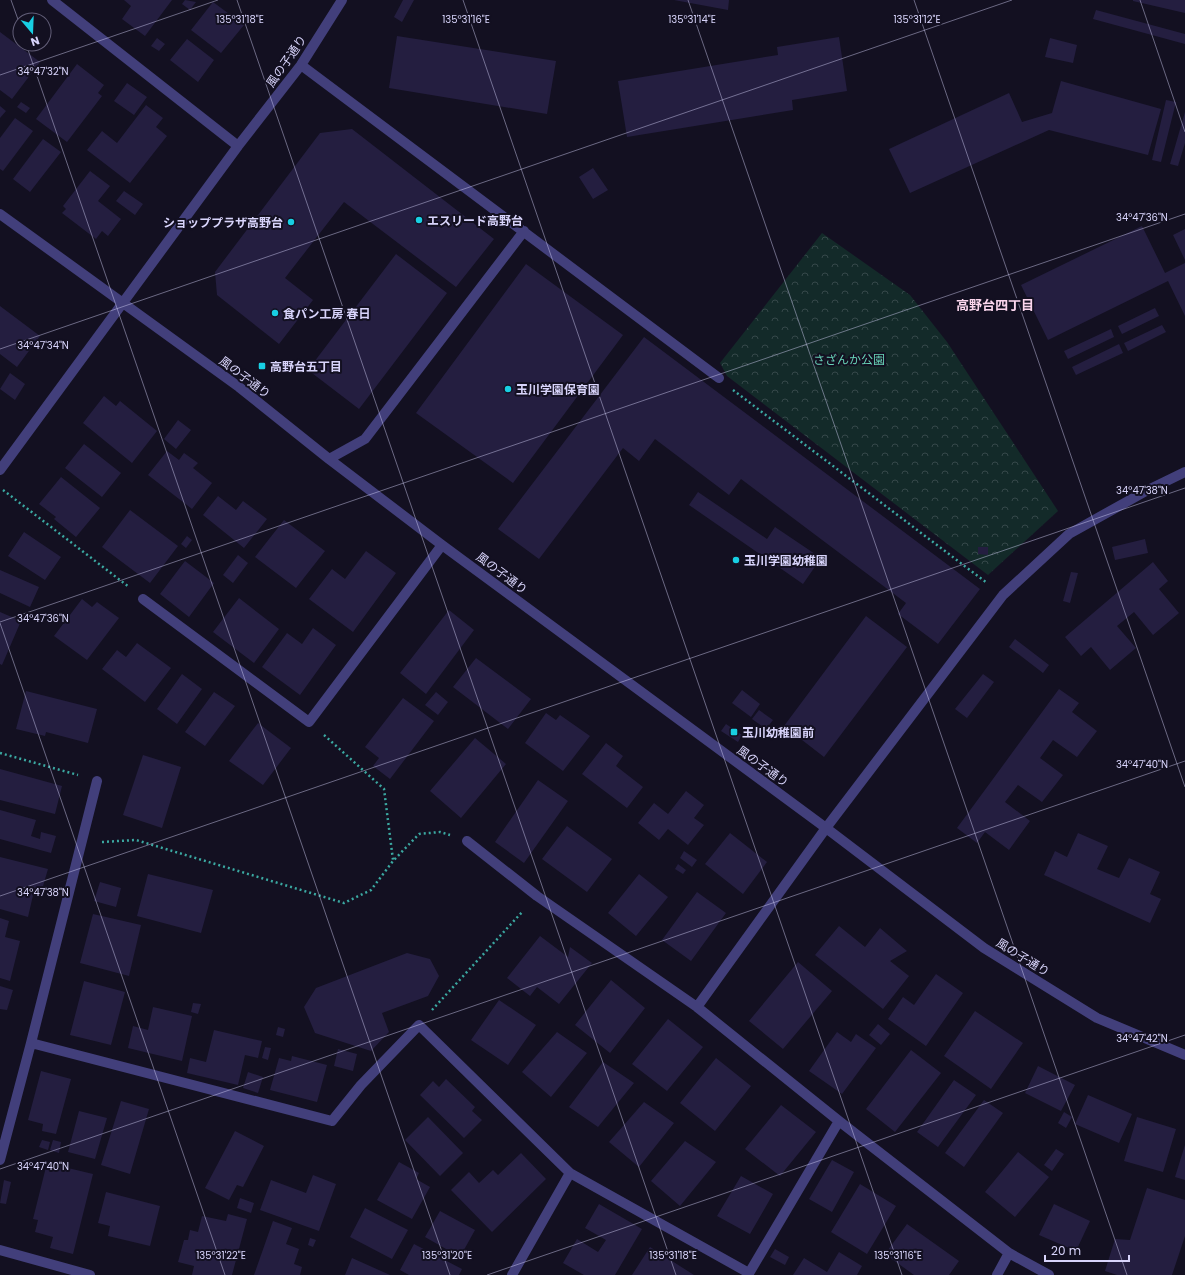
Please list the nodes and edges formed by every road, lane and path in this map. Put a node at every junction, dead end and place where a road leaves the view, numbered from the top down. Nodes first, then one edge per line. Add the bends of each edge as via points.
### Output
1 (52, 0) edge
2 (342, 0) edge
3 (302, 65) junction
4 (238, 146) junction
5 (0, 214) edge
6 (524, 231) junction
7 (124, 304) junction
8 (718, 378) joint
9 (329, 459) junction
10 (0, 470) edge
11 (1185, 472) edge
12 (0, 488) edge
13 (442, 545) junction
14 (1003, 595) junction
15 (143, 599) joint
16 (309, 722) junction
17 (0, 753) edge
18 (97, 781) joint
19 (826, 828) junction
20 (467, 841) joint
21 (81, 843) junction
22 (393, 861) junction
23 (537, 896) junction
24 (697, 1007) junction
25 (419, 1025) junction
26 (31, 1043) junction
27 (1185, 1055) edge
28 (839, 1121) junction
29 (0, 1160) edge
30 (570, 1173) junction
31 (0, 1250) edge
32 (1009, 1253) junction
33 (749, 1274) edge
34 (90, 1275) edge
35 (512, 1275) edge
36 (997, 1275) edge
37 (1049, 1275) edge

1 - 4 street
2 - 3 street, 風の子通り
3 - 4 street, 風の子通り
3 - 6 street
4 - 7 street, 風の子通り
5 - 7 street
6 - 8 street
6 - 9 street via 364,439
7 - 9 street, 風の子通り via 239,388
7 - 10 street
8 - 14 path
9 - 13 street, 風の子通り
11 - 14 street via 1069,534
12 - 15 path
13 - 16 street
13 - 19 street, 風の子通り
14 - 19 street
15 - 16 street
16 - 22 path via 384,789
17 - 18 path
18 - 21 street
19 - 24 street
19 - 27 street, 風の子通り via 984,948 1097,1018
20 - 22 path via 440,832 419,834
20 - 23 street
21 - 22 path via 136,840 344,902 371,890
21 - 26 street
23 - 24 street
23 - 25 path
24 - 28 street
25 - 26 street via 361,1085 332,1121
25 - 30 street
26 - 29 street
28 - 32 street
28 - 33 street
30 - 33 street
30 - 35 street
31 - 34 street
32 - 36 street
32 - 37 street

